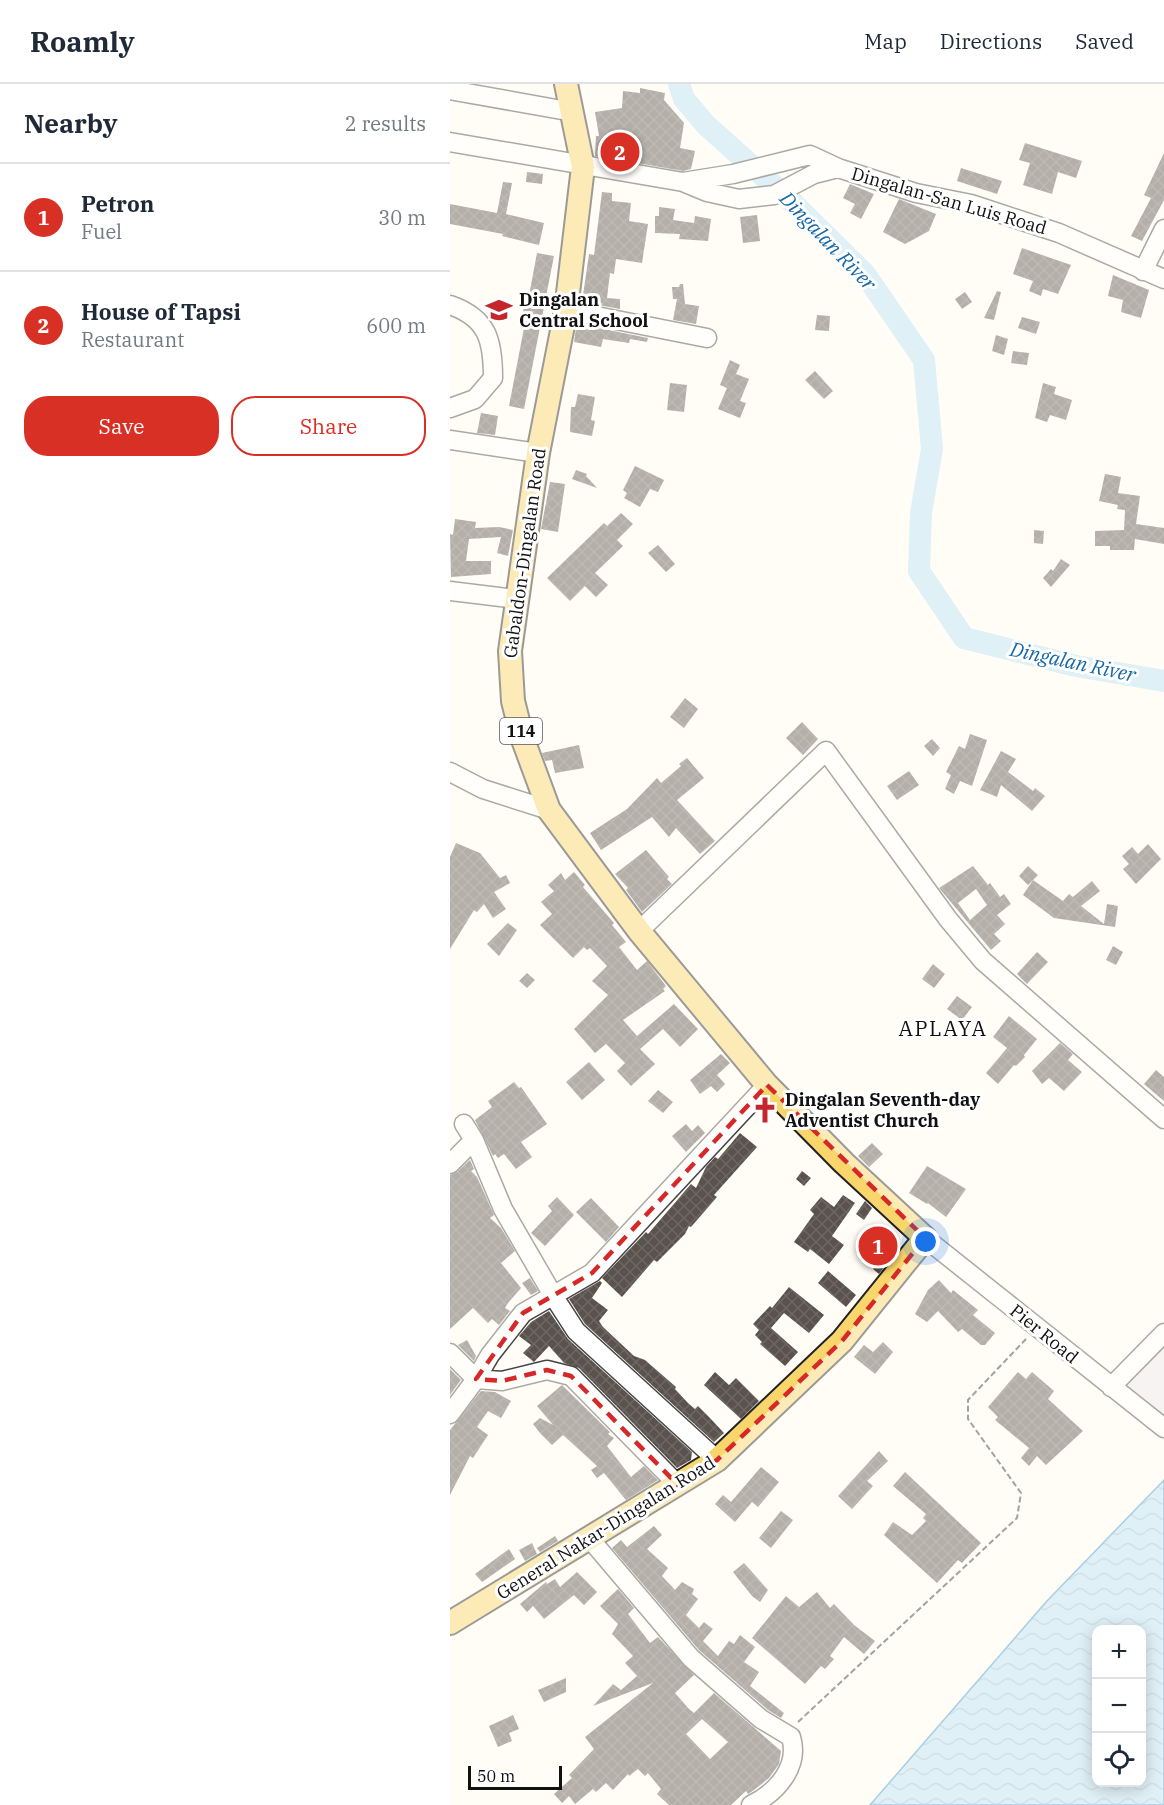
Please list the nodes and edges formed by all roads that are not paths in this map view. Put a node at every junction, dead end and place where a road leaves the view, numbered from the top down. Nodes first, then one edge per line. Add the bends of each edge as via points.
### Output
1 (566, 84) edge
2 (450, 90) edge
3 (573, 112) junction
4 (450, 142) edge
5 (583, 167) junction
6 (838, 168) junction
7 (683, 182) junction
8 (1164, 229) edge
9 (1143, 271) junction
10 (1164, 279) edge
11 (450, 304) edge
12 (566, 310) junction
13 (707, 338) dead end
14 (450, 408) edge
15 (450, 440) edge
16 (538, 453) junction
17 (450, 591) edge
18 (516, 599) junction
19 (450, 772) edge
20 (549, 810) junction
21 (639, 932) junction
22 (767, 1085) junction
23 (1164, 1119) edge
24 (464, 1124) dead end
25 (474, 1140) junction
26 (450, 1164) edge
27 (925, 1238) junction
28 (554, 1297) junction
29 (1164, 1333) edge
30 (450, 1353) edge
31 (476, 1379) junction
32 (1111, 1387) junction
33 (450, 1414) edge
34 (1164, 1428) edge
35 (717, 1460) junction
36 (678, 1485) junction
37 (590, 1539) junction
38 (450, 1623) edge
39 (751, 1805) edge

1 - 3 main road, Gabaldon-Dingalan Road / 114
2 - 3 street
3 - 5 main road, Gabaldon-Dingalan Road / 114
4 - 5 street
5 - 7 street
5 - 12 main road, Gabaldon-Dingalan Road / 114
6 - 7 street via 819,158 798,157
6 - 7 street, Dingalan-San Luis Road via 814,174 774,195 740,199
6 - 9 street, Dingalan-San Luis Road via 916,193 971,204 1048,230
8 - 9 street
9 - 10 street, Dingalan-San Luis Road
11 - 14 street via 469,311 480,321 492,354 494,378 475,399
12 - 13 street
12 - 16 main road, Gabaldon-Dingalan Road / 114
15 - 16 street
16 - 18 main road, Gabaldon-Dingalan Road / 114
17 - 18 street
18 - 20 main road, Gabaldon-Dingalan Road / 114 via 510,651 513,701
19 - 20 street via 483,789
20 - 21 main road, Gabaldon-Dingalan Road / 114
21 - 22 main road, Gabaldon-Dingalan Road / 114
21 - 23 street via 826,751 983,961
22 - 27 main road, Gabaldon-Dingalan Road / 114
22 - 28 street via 592,1273
24 - 25 street
25 - 26 street
25 - 28 street via 503,1209
27 - 32 street, Pier Road
27 - 35 main road, General Nakar-Dingalan Road via 842,1341
28 - 31 street via 523,1314 490,1354
28 - 35 street via 576,1330
29 - 32 street
30 - 31 street
31 - 33 street
31 - 36 street via 502,1381 547,1370 571,1376
32 - 34 street, Pier Road
35 - 36 main road, General Nakar-Dingalan Road
36 - 37 main road, General Nakar-Dingalan Road
37 - 38 main road, General Nakar-Dingalan Road
37 - 39 street via 691,1658 761,1719 791,1737 794,1748 777,1788

